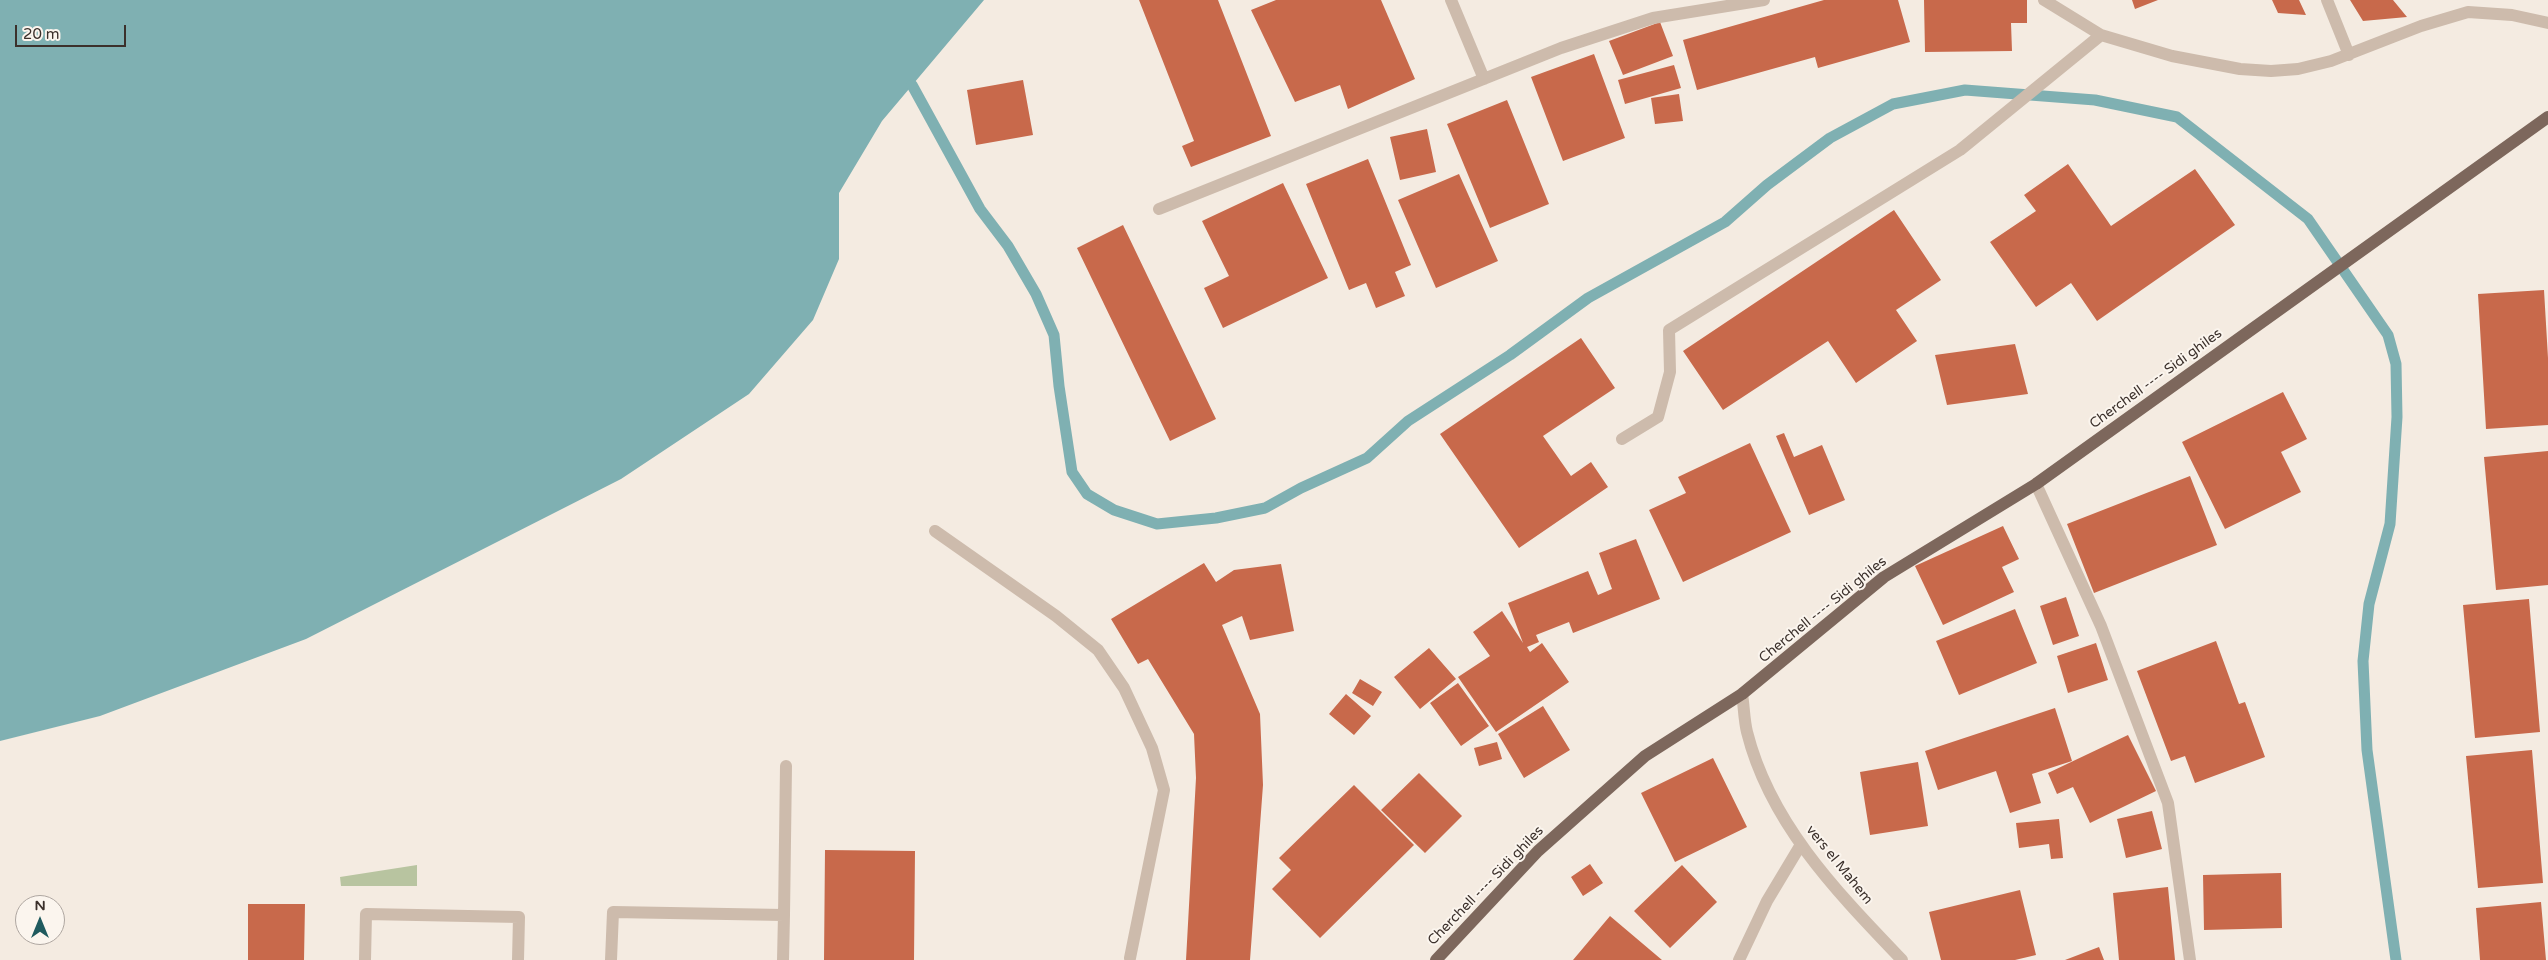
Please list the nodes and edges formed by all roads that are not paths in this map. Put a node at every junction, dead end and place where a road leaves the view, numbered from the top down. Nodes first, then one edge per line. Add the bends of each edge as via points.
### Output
1 (1452, 0) edge
2 (1764, 0) edge
3 (2044, 0) edge
4 (2327, 0) edge
5 (2548, 23) edge
6 (2101, 35) junction
7 (2349, 54) junction
8 (1484, 79) junction
9 (2548, 117) edge
10 (1158, 209) dead end
11 (1622, 439) dead end
12 (2036, 484) junction
13 (935, 531) dead end
14 (1742, 694) junction
15 (786, 766) dead end
16 (1800, 846) junction
17 (784, 915) junction
18 (1130, 958) dead end
19 (365, 960) edge
20 (518, 960) edge
21 (612, 960) edge
22 (783, 960) edge
23 (1436, 960) edge
24 (1738, 960) edge
25 (1902, 960) edge
26 (2190, 960) edge

1 - 8 street
2 - 8 street via 1653,18 1561,48
3 - 6 street
4 - 7 street
5 - 7 street via 2512,15 2468,12
6 - 7 street via 2172,56 2240,69 2298,69
6 - 11 street via 1960,150 1669,330 1670,372 1658,416
8 - 10 street
9 - 12 main road, Cherchell ---- Sidi ghiles
12 - 14 main road, Cherchell ---- Sidi ghiles via 1884,578
12 - 26 street via 2101,626 2168,802
13 - 18 street via 1056,616 1098,650 1124,688 1152,748 1164,790
14 - 16 street, vers el Mahem via 1746,730 1760,773
14 - 23 main road, Cherchell ---- Sidi ghiles via 1645,756 1538,851
15 - 17 street
16 - 24 street via 1774,887
16 - 25 street, vers el Mahem
17 - 21 street via 613,912
17 - 22 street
19 - 20 street via 366,914 519,917

